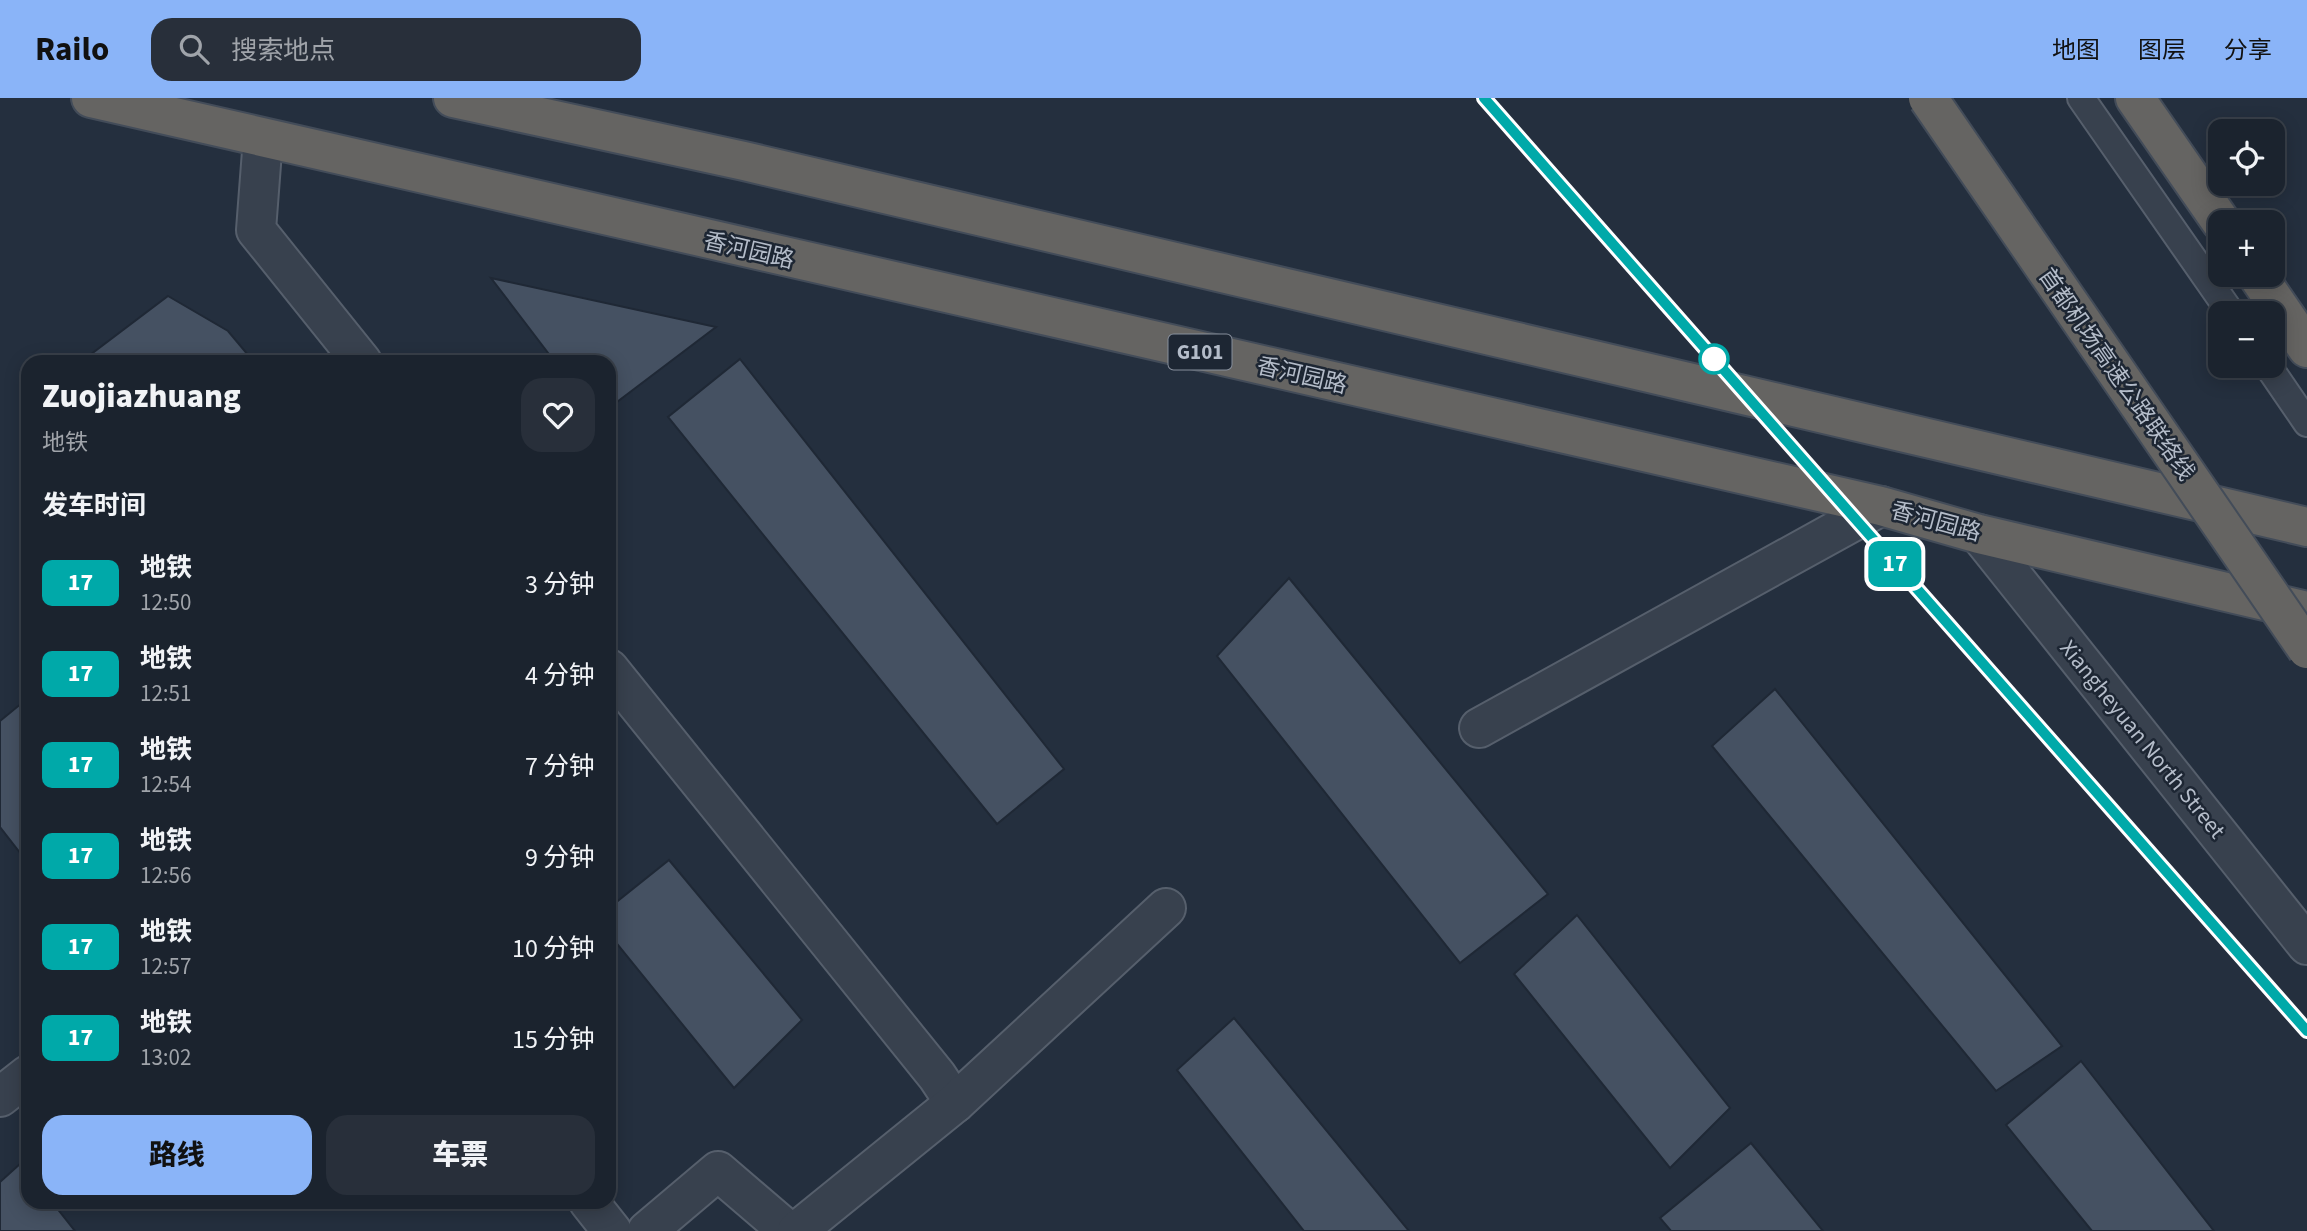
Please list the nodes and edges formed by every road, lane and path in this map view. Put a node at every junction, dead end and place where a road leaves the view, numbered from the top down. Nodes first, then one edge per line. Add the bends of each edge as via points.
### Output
1 (91, 98) edge
2 (453, 98) edge
3 (1928, 98) edge
4 (2081, 98) edge
5 (2135, 98) edge
6 (263, 138) junction
7 (2213, 210) edge
8 (2265, 287) edge
9 (2223, 301) edge
10 (2307, 348) edge
11 (356, 355) edge
12 (2276, 378) edge
13 (2307, 423) edge
14 (1881, 506) junction
15 (2307, 527) edge
16 (1979, 534) junction
17 (2307, 611) edge
18 (2307, 649) edge
19 (616, 677) edge
20 (1479, 728) dead end
21 (1166, 908) dead end
22 (2307, 944) edge
23 (21, 1080) edge
24 (0, 1097) edge
25 (955, 1103) junction
26 (595, 1209) edge
27 (612, 1231) edge
28 (647, 1231) edge
29 (788, 1231) edge
30 (797, 1231) edge

1 - 6 highway, 香河园路 / G101
2 - 15 highway via 798,174
3 - 18 highway, 首都机场高速公路联络线, bridge
4 - 9 lane
5 - 7 highway
6 - 11 street via 256,230
6 - 14 highway, 香河园路 / G101
8 - 10 highway
12 - 13 lane
14 - 16 highway, 香河园路 / G101
14 - 20 street
16 - 17 highway, 香河园路 / G101
16 - 22 street, Xiangheyuan North Street
19 - 25 street
21 - 25 street
23 - 24 street
25 - 30 street
26 - 27 street
28 - 29 street via 718,1171

